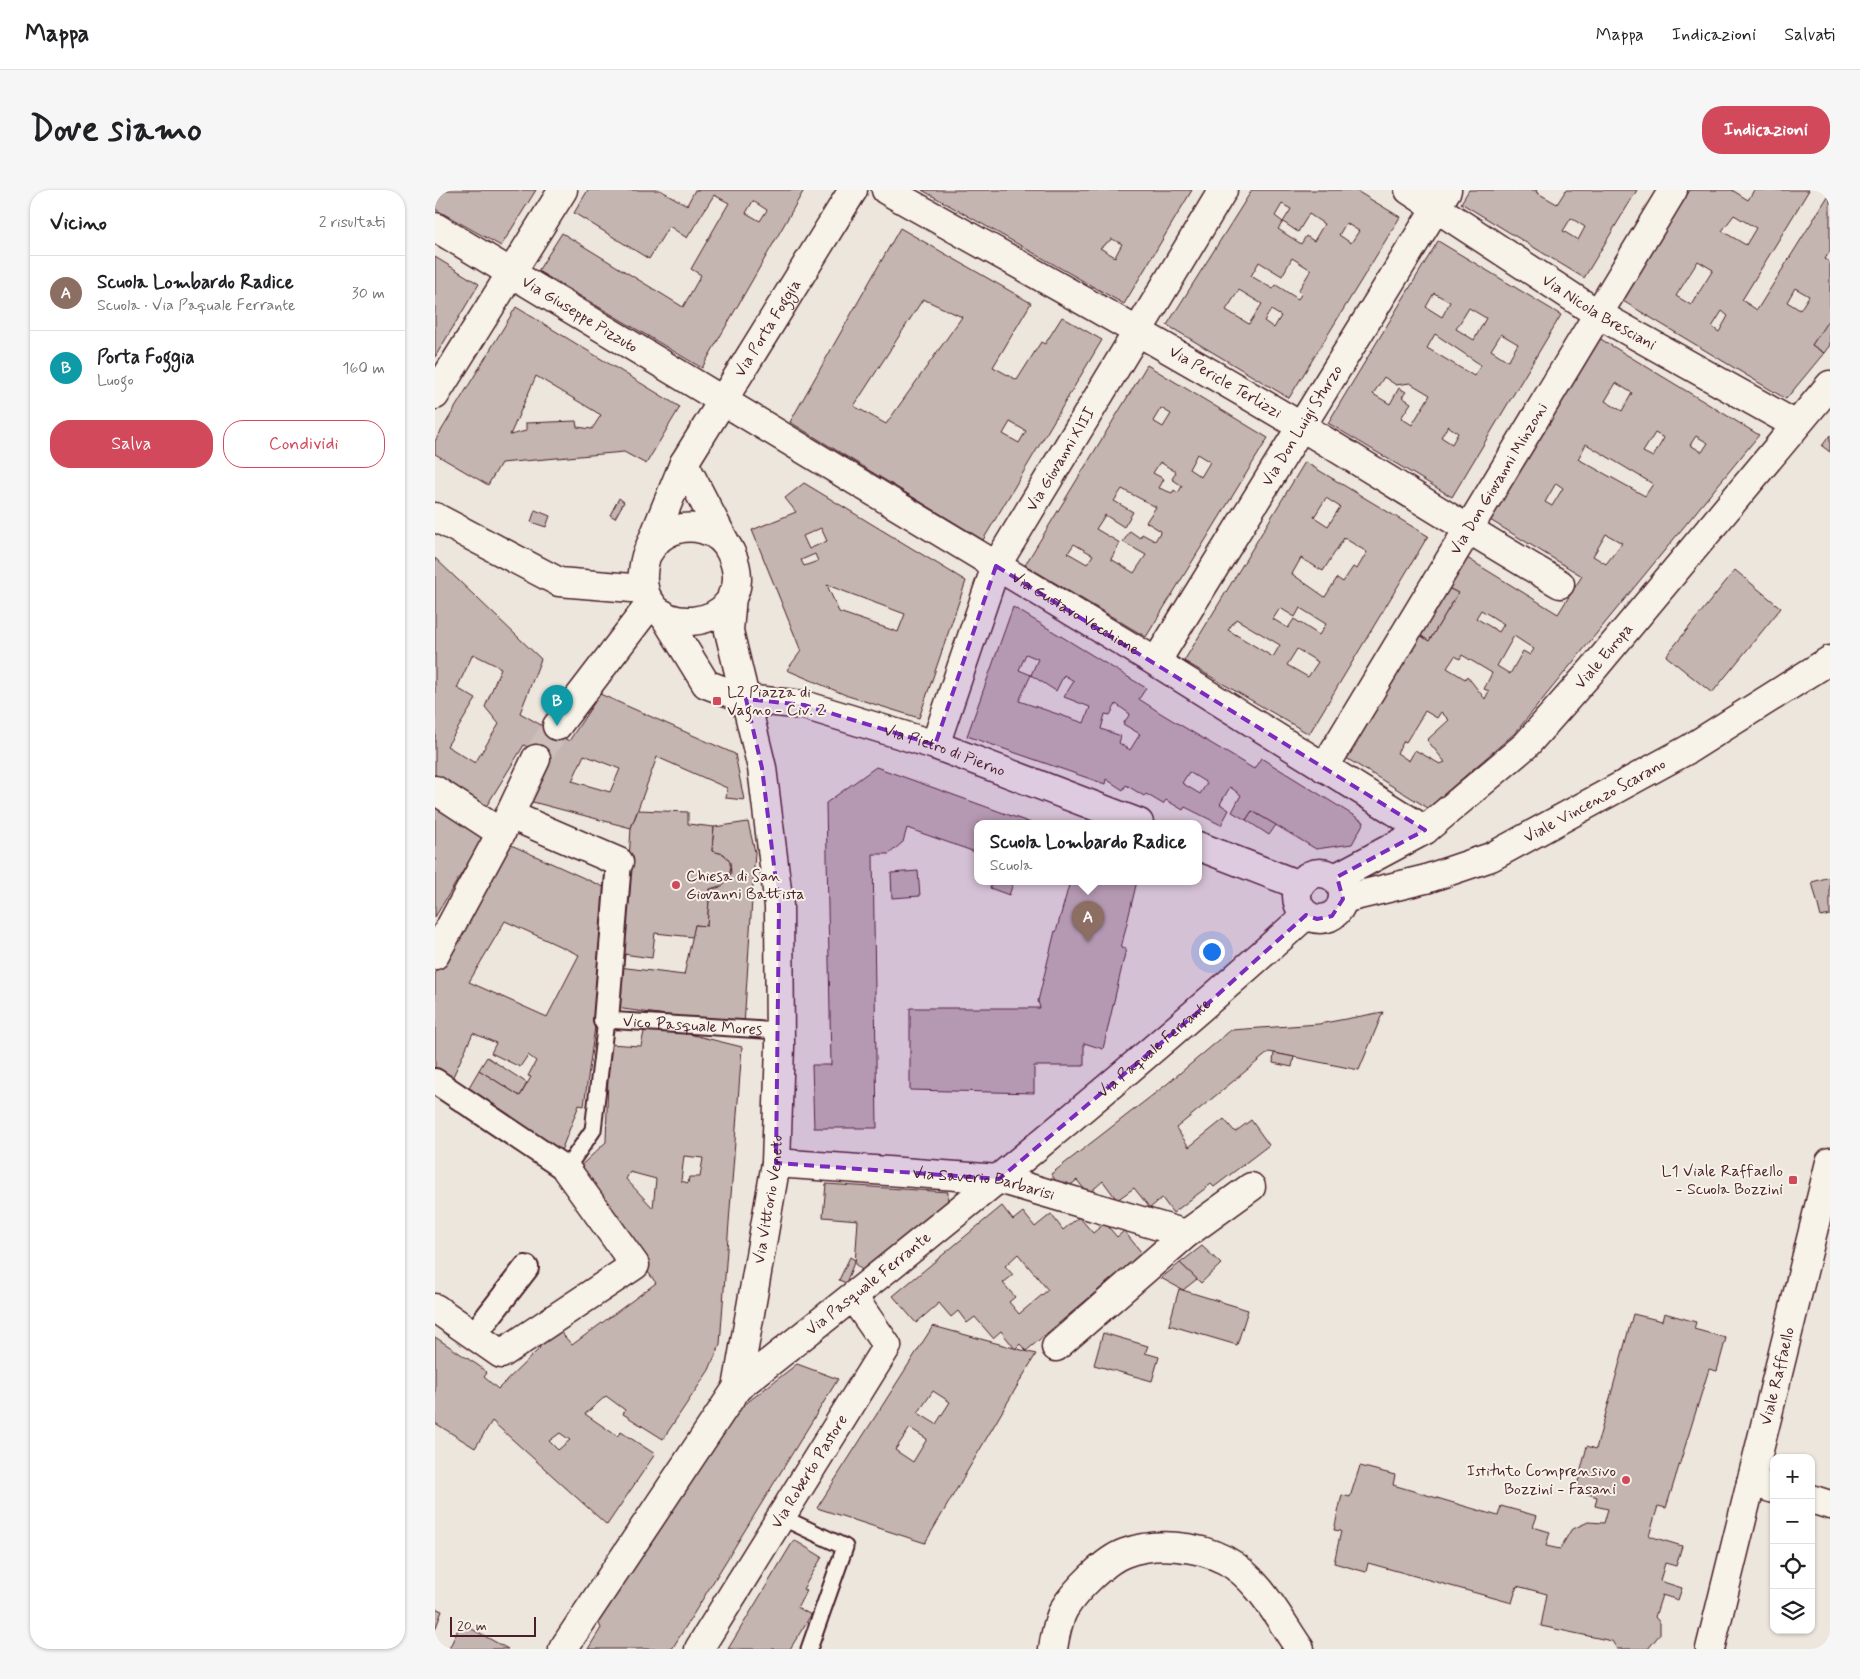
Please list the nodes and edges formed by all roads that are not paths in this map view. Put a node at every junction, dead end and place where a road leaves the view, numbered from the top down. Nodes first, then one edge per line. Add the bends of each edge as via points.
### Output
1 (563, 190) edge
2 (853, 190) edge
3 (885, 190) edge
4 (1223, 190) edge
5 (1409, 190) edge
6 (1673, 190) edge
7 (1442, 198) edge
8 (435, 227) edge
9 (512, 272) junction
10 (1598, 314) junction
11 (1136, 331) junction
12 (1830, 385) edge
13 (435, 395) edge
14 (724, 400) junction
15 (1796, 425) junction
16 (1302, 428) junction
17 (683, 463) junction
18 (435, 517) edge
19 (1468, 530) junction
20 (726, 544) junction
21 (646, 556) junction
22 (996, 566) junction
23 (1560, 584) dead end
24 (732, 595) junction
25 (653, 602) junction
26 (1830, 660) edge
27 (1156, 662) junction
28 (745, 699) junction
29 (557, 726) tunnel mouth
30 (935, 744) junction
31 (537, 759) tunnel mouth
32 (1324, 768) junction
33 (435, 790) edge
34 (1131, 820) edge
35 (505, 824) junction
36 (1425, 830) junction
37 (1202, 848) edge
38 (619, 862) joint
39 (1299, 885) junction
40 (1339, 889) junction
41 (1306, 915) junction
42 (435, 955) edge
43 (606, 1020) junction
44 (780, 1031) junction
45 (435, 1080) edge
46 (1830, 1162) edge
47 (776, 1163) junction
48 (566, 1169) junction
49 (999, 1179) junction
50 (1251, 1187) dead end
51 (1186, 1234) junction
52 (526, 1268) dead end
53 (853, 1297) junction
54 (435, 1308) edge
55 (474, 1335) junction
56 (1057, 1347) dead end
57 (737, 1388) junction
58 (1762, 1485) edge
59 (1815, 1501) edge
60 (1830, 1505) edge
61 (781, 1517) junction
62 (563, 1649) edge
63 (699, 1649) edge
64 (809, 1649) edge
65 (1053, 1649) edge
66 (1300, 1649) edge
67 (1710, 1649) edge

1 - 9 street
2 - 14 street, Via Porta Foggia
3 - 11 street, Via Pericle Terlizzi
4 - 11 street, Via Giovanni XIII
5 - 7 street, Via Nicola Bresciani
6 - 10 street, Via Don Giovanni Minzoni
7 - 10 street, Via Nicola Bresciani
7 - 16 street, Via Don Luigi Sturzo
8 - 9 street, Via Giuseppe Pizzuto
9 - 13 street
9 - 14 street, Via Giuseppe Pizzuto
10 - 15 street, Via Nicola Bresciani
10 - 19 street, Via Don Giovanni Minzoni
11 - 16 street, Via Pericle Terlizzi
11 - 22 street, Via Giovanni XIII
12 - 15 street, Viale Europa
14 - 17 street, Via Porta Foggia
14 - 22 street, Via Gustavo Vecchione
15 - 36 street, Viale Europa via 1527,746
16 - 19 street, Via Pericle Terlizzi
16 - 27 street, Via Don Luigi Sturzo
17 - 20 street
17 - 21 street, Via Porta Foggia
18 - 25 street via 559,582
19 - 23 street, Via Pericle Terlizzi
19 - 32 street, Via Don Giovanni Minzoni
20 - 21 street via 708,531 684,528 665,534
20 - 24 street via 737,572
21 - 25 street via 642,569
22 - 27 street, Via Gustavo Vecchione
22 - 30 street, Via Giovanni XIII
24 - 25 street via 710,618 686,622
24 - 28 street, Via Vittorio Veneto via 729,631
25 - 28 street, Via Pietro di Pierno via 706,684
25 - 29 street
26 - 40 street, Viale Vincenzo Scarano via 1689,749 1491,857 1426,879
27 - 32 street, Via Gustavo Vecchione
28 - 30 street, Via Pietro di Pierno via 804,705
28 - 44 street, Via Vittorio Veneto via 762,768 779,906
30 - 34 street, Via Pietro di Pierno
31 - 35 street
32 - 36 street, Via Gustavo Vecchione
33 - 35 street
35 - 38 street
35 - 42 street
36 - 40 street, Viale Europa
37 - 39 street
38 - 43 street, Vico Pasquale Mores
39 - 40 street via 1306,876 1317,872 1328,874
39 - 41 street via 1297,903
40 - 41 street via 1338,910 1329,918 1317,919
41 - 49 street, Via Paquale Ferrante via 1204,1007
43 - 44 lane, Vico Pasquale Mores
43 - 48 lane, Vico Pasquale Mores via 593,1130
44 - 47 street, Via Vittorio Veneto
45 - 48 street
46 - 58 street, Viale Raffaello
47 - 49 street, Via Saverio Barbarisi
47 - 57 street, Via Vittorio Veneto
48 - 55 street via 635,1266 501,1354
49 - 51 street, Via Saverio Barbarisi
49 - 53 street, Via Pasquale Ferrante
50 - 51 street
51 - 56 street
52 - 55 street
53 - 57 street, Via Pasquale Ferrante
53 - 61 street, Via Roberto Pastore via 887,1346
54 - 55 street
57 - 62 street, Via Vittorio Veneto
58 - 67 street, Viale Raffaello
59 - 60 street
61 - 63 street, Via Roberto Pastore
61 - 64 lane via 845,1547
65 - 66 street via 1064,1609 1092,1576 1124,1553 1160,1547 1187,1548 1225,1560 1253,1582

